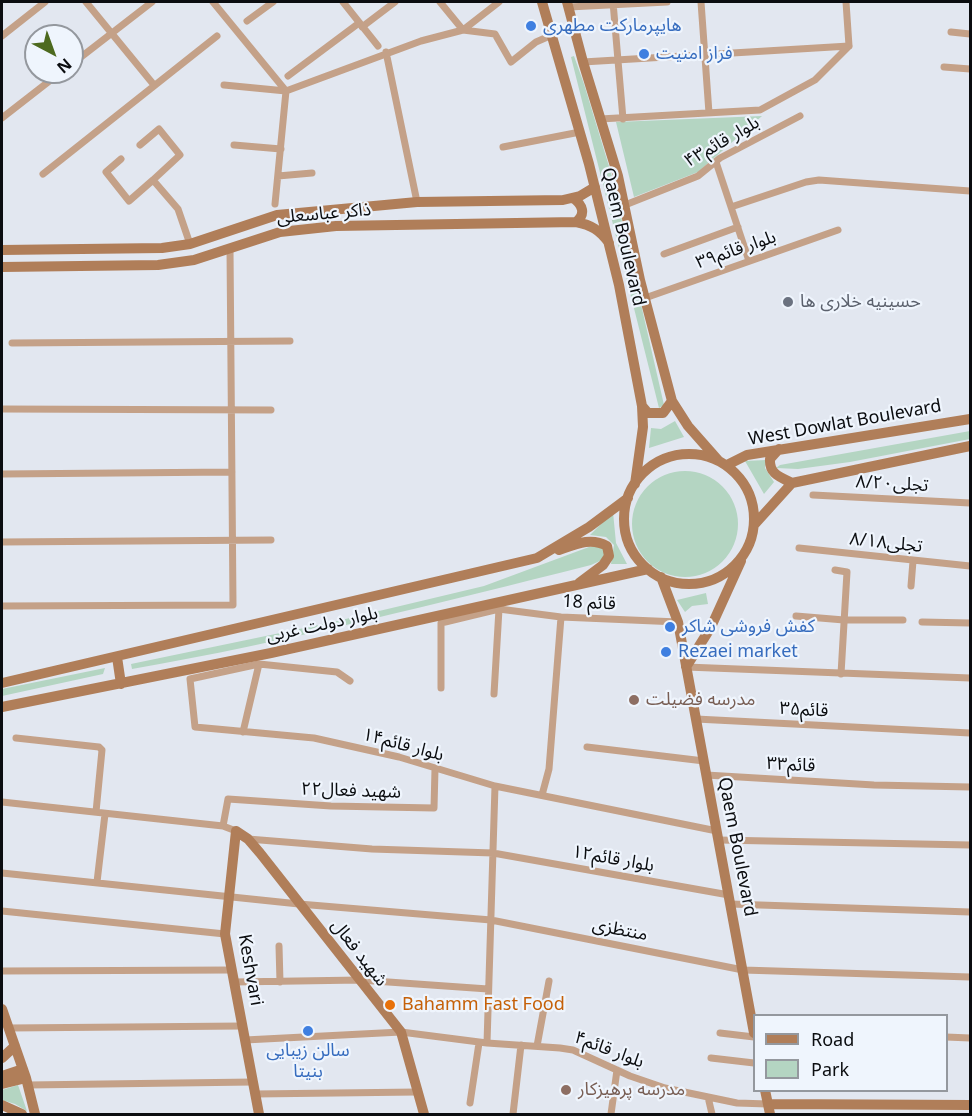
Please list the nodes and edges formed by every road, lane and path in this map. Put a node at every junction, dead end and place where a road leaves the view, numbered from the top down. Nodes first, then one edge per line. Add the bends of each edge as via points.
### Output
1 (45, 2) edge
2 (86, 2) edge
3 (152, 2) edge
4 (213, 2) edge
5 (273, 2) edge
6 (343, 2) edge
7 (395, 2) edge
8 (440, 2) edge
9 (499, 2) edge
10 (542, 2) edge
11 (667, 2) edge
12 (701, 2) edge
13 (846, 2) edge
14 (568, 4) edge
15 (613, 4) edge
16 (247, 21) dead end
17 (361, 25) junction
18 (464, 30) junction
19 (575, 32) junction
20 (951, 32) dead end
21 (111, 33) junction
22 (970, 34) edge
23 (2, 36) edge
24 (217, 36) dead end
25 (553, 36) junction
26 (378, 46) dead end
27 (849, 46) junction
28 (386, 52) junction
29 (84, 54) edge
30 (704, 56) junction
31 (582, 60) junction
32 (617, 60) junction
33 (944, 67) dead end
34 (970, 69) edge
35 (563, 72) junction
36 (288, 76) dead end
37 (46, 84) edge
38 (154, 85) junction
39 (224, 85) dead end
40 (286, 91) junction
41 (709, 112) junction
42 (800, 116) dead end
43 (2, 118) edge
44 (600, 119) junction
45 (623, 119) junction
46 (580, 132) junction
47 (140, 145) dead end
48 (234, 146) dead end
49 (503, 147) dead end
50 (280, 149) junction
51 (121, 159) dead end
52 (716, 162) junction
53 (312, 173) dead end
54 (43, 174) dead end
55 (278, 176) junction
56 (153, 180) junction
57 (595, 187) junction
58 (970, 192) edge
59 (573, 198) junction
60 (417, 202) junction
61 (275, 204) dead end
62 (625, 205) junction
63 (731, 207) junction
64 (576, 222) junction
65 (738, 227) junction
66 (838, 230) dead end
67 (609, 243) junction
68 (190, 244) junction
69 (78, 249) junction
70 (230, 249) junction
71 (2, 250) edge
72 (664, 254) dead end
73 (749, 261) junction
74 (2, 267) edge
75 (78, 268) junction
76 (645, 298) junction
77 (290, 341) dead end
78 (231, 342) junction
79 (12, 343) dead end
80 (672, 401) junction
81 (642, 406) junction
82 (2, 410) edge
83 (231, 410) junction
84 (271, 410) dead end
85 (970, 419) edge
86 (970, 446) edge
87 (779, 449) junction
88 (722, 462) junction
89 (232, 472) junction
90 (2, 474) edge
91 (792, 483) junction
92 (635, 484) junction
93 (813, 495) dead end
94 (628, 498) junction
95 (970, 503) edge
96 (753, 525) junction
97 (271, 540) dead end
98 (233, 541) junction
99 (2, 542) edge
100 (799, 548) dead end
101 (744, 554) junction
102 (537, 558) junction
103 (913, 561) junction
104 (970, 566) edge
105 (648, 569) junction
106 (835, 570) dead end
107 (661, 577) junction
108 (574, 586) junction
109 (911, 586) dead end
110 (2, 606) edge
111 (499, 609) junction
112 (796, 616) dead end
113 (561, 617) junction
114 (844, 620) junction
115 (903, 620) dead end
116 (678, 622) junction
117 (922, 622) dead end
118 (970, 623) edge
119 (117, 657) junction
120 (259, 664) junction
121 (686, 667) junction
122 (841, 674) junction
123 (970, 678) edge
124 (350, 681) dead end
125 (2, 683) edge
126 (121, 684) junction
127 (441, 688) dead end
128 (494, 694) dead end
129 (2, 707) edge
130 (696, 719) junction
131 (243, 732) junction
132 (970, 733) edge
133 (16, 738) dead end
134 (587, 747) dead end
135 (704, 761) junction
136 (435, 769) junction
137 (706, 775) junction
138 (495, 786) junction
139 (970, 787) edge
140 (542, 795) junction
141 (2, 802) edge
142 (96, 812) junction
143 (105, 814) junction
144 (223, 826) junction
145 (236, 831) junction
146 (718, 836) junction
147 (248, 839) junction
148 (970, 845) edge
149 (493, 853) junction
150 (2, 873) edge
151 (97, 882) junction
152 (229, 896) junction
153 (730, 899) junction
154 (300, 904) junction
155 (2, 911) edge
156 (970, 912) edge
157 (491, 920) junction
158 (225, 934) junction
159 (279, 946) dead end
160 (232, 969) junction
161 (743, 970) junction
162 (2, 971) edge
163 (970, 977) edge
164 (360, 980) junction
165 (549, 981) dead end
166 (234, 982) junction
167 (280, 982) junction
168 (488, 989) junction
169 (2, 1009) edge
170 (243, 1026) junction
171 (9, 1028) junction
172 (753, 1029) edge
173 (401, 1032) junction
174 (720, 1033) dead end
175 (753, 1035) edge
176 (948, 1037) edge
177 (970, 1038) edge
178 (245, 1040) junction
179 (483, 1043) junction
180 (521, 1045) junction
181 (15, 1046) junction
182 (537, 1046) junction
183 (2, 1058) edge
184 (711, 1058) dead end
185 (753, 1063) edge
186 (616, 1070) junction
187 (2, 1076) edge
188 (26, 1077) junction
189 (253, 1082) junction
190 (2, 1084) edge
191 (417, 1092) junction
192 (765, 1092) edge
193 (255, 1094) junction
194 (708, 1097) junction
195 (470, 1103) dead end
196 (2, 1105) edge
197 (970, 1105) edge
198 (769, 1109) edge
199 (22, 1114) edge
200 (35, 1114) edge
201 (258, 1114) edge
202 (424, 1114) edge
203 (513, 1114) edge
204 (611, 1114) edge
205 (712, 1114) edge

1 - 23 street
2 - 21 street
3 - 21 street
4 - 40 street
5 - 16 street
6 - 17 street
7 - 17 street
8 - 18 street
9 - 18 street
10 - 25 main road, Qaem Boulevard
11 - 15 street
12 - 30 street
13 - 27 street
14 - 15 street
14 - 19 main road, Qaem Boulevard
15 - 32 street
17 - 26 street
17 - 36 street
18 - 25 street via 495,34 511,62 536,42
18 - 28 street
19 - 25 main road via 573,40 566,44
19 - 31 main road, Qaem Boulevard
20 - 22 street
21 - 29 street
21 - 38 street
24 - 38 street
25 - 35 main road, Qaem Boulevard
27 - 30 street
27 - 41 street via 815,80 760,110
28 - 40 street
28 - 60 street
30 - 32 street
30 - 41 street
31 - 32 street
31 - 35 main road via 575,52 566,53 562,59
31 - 44 main road, Qaem Boulevard
32 - 45 street
33 - 34 street
35 - 46 main road, Qaem Boulevard
37 - 43 street
38 - 54 street
39 - 40 street
40 - 50 street
41 - 45 street
42 - 52 street, بلوار قائم۴۳
44 - 45 street
44 - 62 main road, Qaem Boulevard
46 - 49 street
46 - 57 main road, Qaem Boulevard
47 - 56 street via 159,129 180,155
48 - 50 street
50 - 55 street
51 - 56 street via 105,172 129,201
52 - 62 street, بلوار قائم۴۳ via 699,176
52 - 63 street
53 - 55 street
55 - 61 street
56 - 68 street via 178,209
57 - 59 main road, ذاکر عباسعلی
57 - 67 main road, Qaem Boulevard
58 - 63 street via 819,180
59 - 60 main road, ذاکر عباسعلی
59 - 64 main road via 583,213
60 - 68 main road, ذاکر عباسعلی via 277,215
62 - 76 main road, Qaem Boulevard
63 - 65 street
64 - 67 main road, ذاکر عباسعلی via 602,232
64 - 70 main road, ذاکر عباسعلی via 336,226 280,232
65 - 72 street
65 - 73 street
66 - 73 street, بلوار قائم۳۹
67 - 81 main road, Qaem Boulevard
68 - 69 main road, ذاکر عباسعلی
69 - 71 main road, ذاکر عباسعلی
69 - 75 main road
70 - 75 main road, ذاکر عباسعلی via 158,265
70 - 78 street
73 - 76 street, بلوار قائم۳۹
74 - 75 main road, ذاکر عباسعلی
76 - 80 main road, Qaem Boulevard
77 - 78 street
78 - 79 street
78 - 83 street
80 - 81 main road via 663,413 648,413
80 - 88 main road, Qaem Boulevard via 688,426
81 - 92 main road, Qaem Boulevard
82 - 83 street
83 - 84 street
83 - 89 street
85 - 87 main road, West Dowlat Boulevard
86 - 91 main road
87 - 88 main road, West Dowlat Boulevard
87 - 91 main road via 770,459 771,468 777,476
88 - 92 main road via 695,454 672,456 657,462
88 - 96 main road via 742,480 749,493 754,508
89 - 90 street
89 - 98 street
91 - 96 main road
92 - 94 main road
93 - 95 street, تجلی۸/۲۰
94 - 102 main road, بلوار دولت غربی
94 - 105 main road via 624,513 629,544
96 - 101 main road
97 - 98 street
98 - 99 street
98 - 110 street via 233,605
100 - 103 street, تجلی۸/۱۸
101 - 107 main road via 722,575 707,581 692,584
101 - 121 main road via 711,627
102 - 108 main road via 577,544 598,541 607,546 609,556 603,565
102 - 119 main road, بلوار دولت غربی
103 - 104 street, تجلی۸/۱۸
103 - 109 street
105 - 107 main road
105 - 108 main road, بلوار دولت غربی
106 - 114 street via 847,572
107 - 116 main road, Qaem Boulevard
108 - 126 main road, بلوار دولت غربی
111 - 113 street, 18 قائم
111 - 127 street, 18 قائم via 441,622
111 - 128 street
112 - 114 street
113 - 116 street, 18 قائم
113 - 140 street via 549,769
114 - 115 street
114 - 122 street
116 - 121 main road, Qaem Boulevard
117 - 118 street
119 - 125 main road, بلوار دولت غربی
119 - 126 main road
120 - 124 street via 337,672
120 - 131 street
120 - 131 street, بلوار قائم۱۴ via 190,679 195,727
121 - 122 street
121 - 130 main road, Qaem Boulevard
122 - 123 street
126 - 129 main road, بلوار دولت غربی
130 - 132 street, قائم۳۵
130 - 135 main road, Qaem Boulevard
131 - 136 street, بلوار قائم۱۴ via 314,738
133 - 142 street via 99,747 102,750
134 - 135 street
135 - 137 main road, Qaem Boulevard
136 - 138 street, بلوار قائم۱۴
136 - 144 street, شهید فعال۲۲ via 434,808 228,799
137 - 139 street, قائم۳۳
137 - 146 main road, Qaem Boulevard
138 - 140 street, بلوار قائم۱۴
138 - 149 street
140 - 146 street, بلوار قائم۱۴
141 - 142 street
142 - 143 street
143 - 144 street
143 - 151 street
144 - 145 street
145 - 147 main road, شهید فعال
145 - 152 main road, Keshvari
146 - 148 street, بلوار قائم۱۴
146 - 153 main road, Qaem Boulevard
147 - 149 street, بلوار قائم۱۲
147 - 154 main road, شهید فعال
149 - 153 street, بلوار قائم۱۲
149 - 157 street
150 - 151 street, منتظزی
151 - 152 street, منتظزی
152 - 154 street, منتظزی
152 - 158 main road, Keshvari
153 - 156 street, بلوار قائم۱۲
153 - 161 main road, Qaem Boulevard
154 - 157 street, منتظزی
154 - 164 main road, شهید فعال
155 - 158 street
157 - 161 street, منتظزی
157 - 168 street
158 - 160 main road, Keshvari
159 - 167 street
160 - 162 street
160 - 166 main road, Keshvari
161 - 163 street, منتظزی
161 - 172 main road, Qaem Boulevard
164 - 167 street
164 - 168 street
164 - 173 main road, شهید فعال
165 - 182 street
166 - 167 street
166 - 170 main road, Keshvari
168 - 179 street
169 - 171 main road
170 - 171 street
170 - 178 main road, Keshvari
171 - 181 main road
173 - 178 street, بلوار قائم۴
173 - 179 street, بلوار قائم۴
173 - 191 main road, شهید فعال
174 - 175 street
176 - 177 street
178 - 189 main road, Keshvari
179 - 180 street, بلوار قائم۴
179 - 195 street
180 - 182 street, بلوار قائم۴
180 - 203 street
181 - 183 main road
181 - 188 main road
182 - 186 street, بلوار قائم۴ via 573,1050
184 - 185 street
186 - 194 street, بلوار قائم۴ via 665,1088
186 - 204 street
187 - 188 main road
188 - 189 street via 141,1084
188 - 190 main road
188 - 200 main road
189 - 193 main road, Keshvari
191 - 193 street
191 - 202 main road, شهید فعال
192 - 198 main road
193 - 201 main road, Keshvari
194 - 198 street, بلوار قائم۴
194 - 205 street
196 - 199 main road
197 - 198 main road

